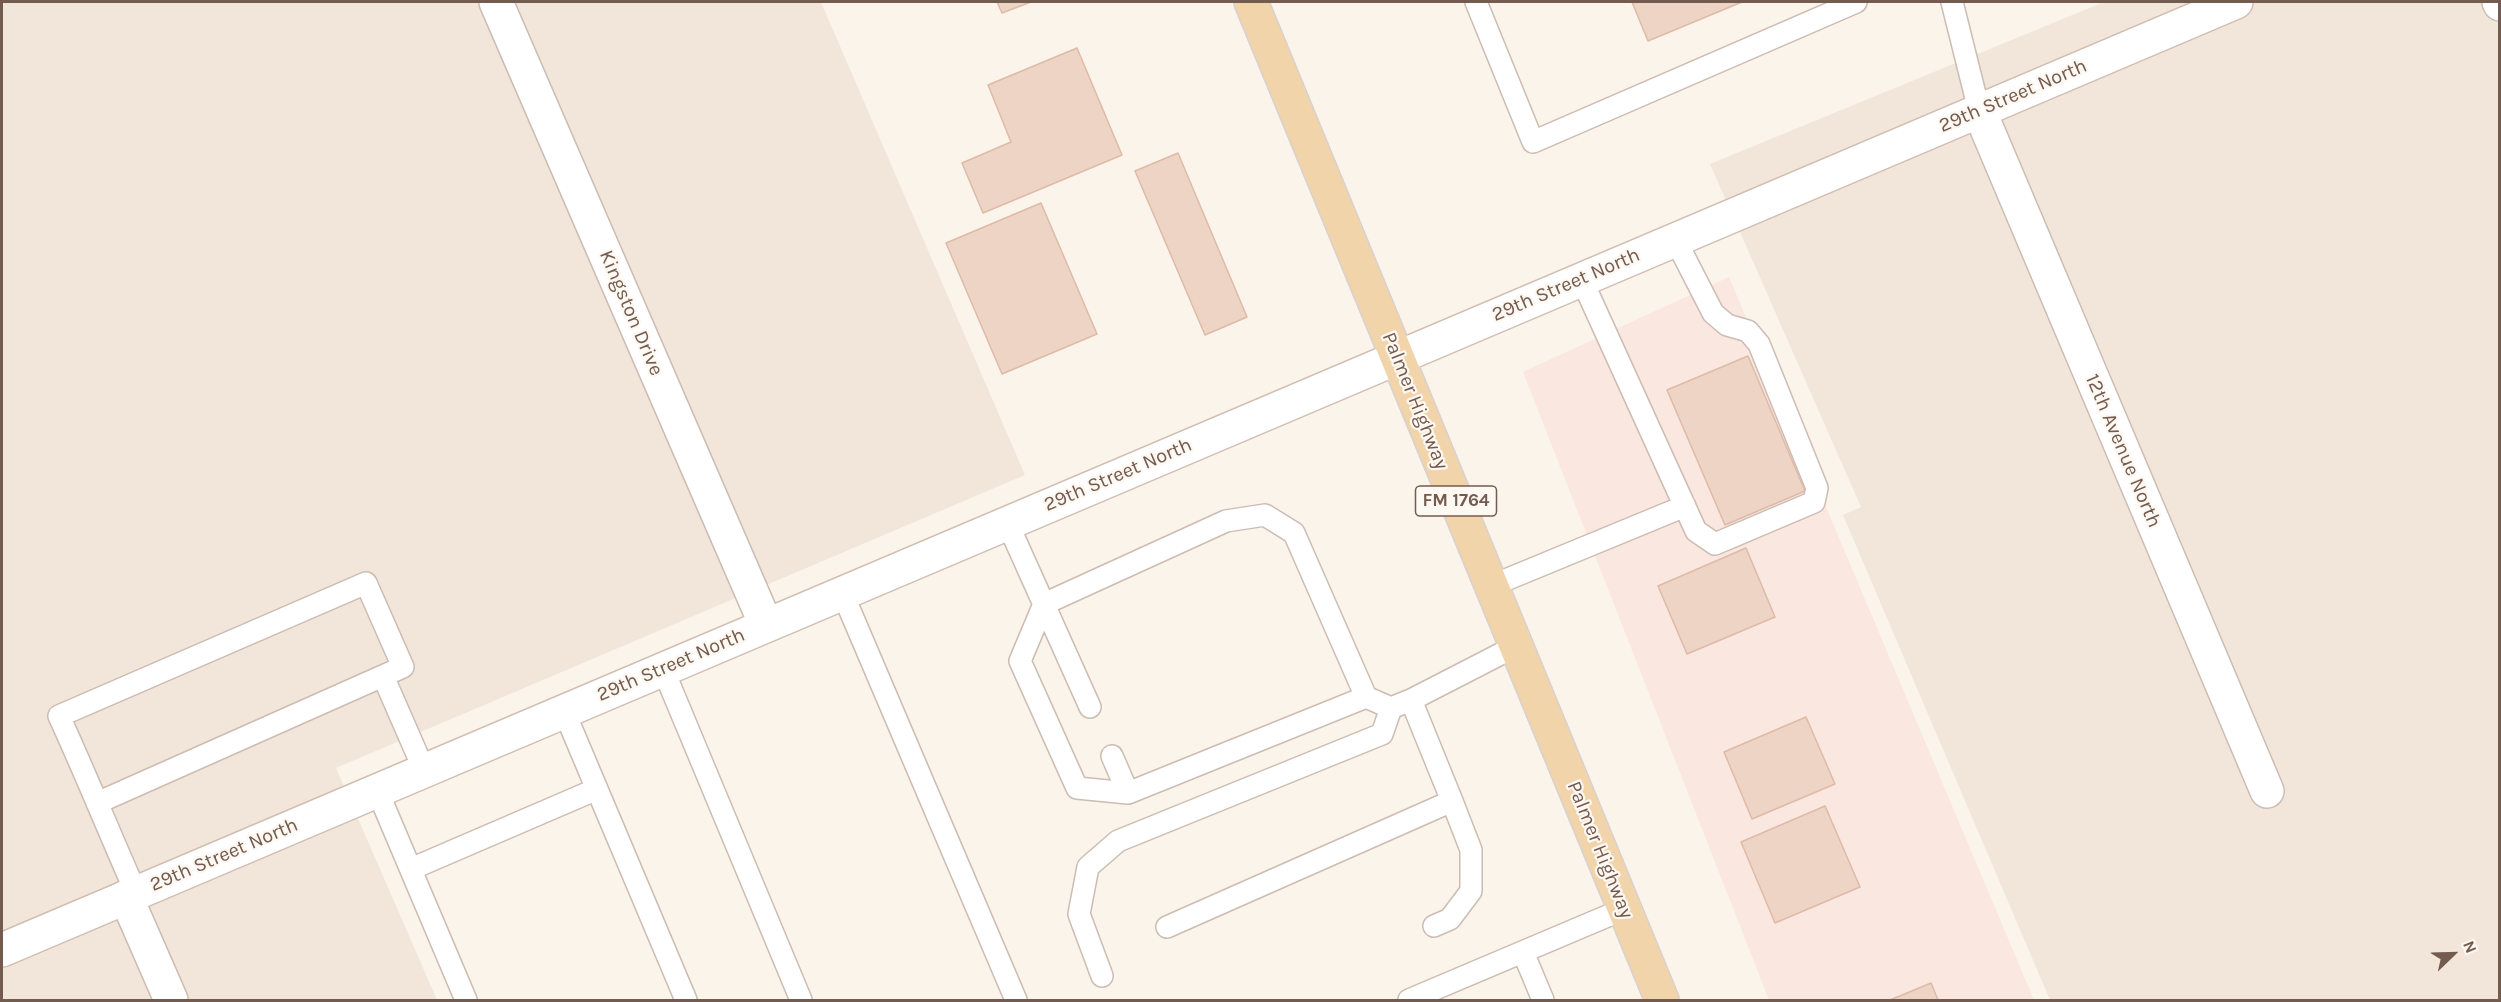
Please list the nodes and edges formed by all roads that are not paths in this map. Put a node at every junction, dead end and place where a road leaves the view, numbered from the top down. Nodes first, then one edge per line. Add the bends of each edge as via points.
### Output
1 (496, 2) edge
2 (1251, 2) edge
3 (1476, 2) edge
4 (1856, 2) edge
5 (1952, 2) edge
6 (2235, 2) edge
7 (1979, 110) junction
8 (1675, 239) junction
9 (1581, 278) junction
10 (1397, 357) junction
11 (1685, 506) junction
12 (1007, 522) junction
13 (1491, 586) junction
14 (842, 592) junction
15 (1044, 604) junction
16 (766, 624) junction
17 (1516, 646) junction
18 (663, 669) junction
19 (383, 676) junction
20 (1366, 698) junction
21 (1411, 700) junction
22 (1090, 707) dead end
23 (1391, 708) junction
24 (564, 711) junction
25 (1112, 756) dead end
26 (424, 770) junction
27 (597, 789) junction
28 (377, 790) junction
29 (2267, 791) dead end
30 (1128, 794) junction
31 (1452, 801) junction
32 (97, 803) junction
33 (411, 869) junction
34 (131, 895) junction
35 (1624, 909) junction
36 (1434, 926) dead end
37 (1167, 927) dead end
38 (2, 950) edge
39 (1523, 952) junction
40 (1102, 976) dead end
41 (171, 1000) edge
42 (466, 1000) edge
43 (686, 1000) edge
44 (801, 1000) edge
45 (1016, 1000) edge
46 (1409, 1000) edge
47 (1543, 1000) edge
48 (1662, 1000) edge

1 - 16 street, Kingston Drive
2 - 10 main road, Palmer Highway / FM 1764
3 - 4 lane via 1533,142
5 - 7 lane
6 - 7 street, 29th Street North
7 - 8 street, 29th Street North
7 - 29 street, 12th Avenue North
8 - 9 street, 29th Street North
8 - 11 lane via 1713,313 1727,325 1748,331 1759,344 1817,488 1814,502 1715,544 1696,531
9 - 10 street, 29th Street North
9 - 11 lane
10 - 12 street, 29th Street North
10 - 13 main road, Palmer Highway / FM 1764
11 - 13 lane
12 - 14 street, 29th Street North
12 - 15 lane
13 - 17 main road, Palmer Highway / FM 1764
14 - 16 street, 29th Street North
14 - 45 lane
15 - 20 lane via 1226,521 1265,515 1294,533
15 - 22 lane
15 - 30 lane via 1020,661 1077,788
16 - 18 street, 29th Street North
17 - 21 lane
17 - 35 main road, Palmer Highway / FM 1764
18 - 24 street, 29th Street North
18 - 44 lane
19 - 26 lane
19 - 32 lane
19 - 32 lane via 403,667 366,583 59,716
20 - 23 lane
20 - 30 lane
21 - 23 lane
21 - 31 lane
23 - 40 lane via 1382,734 1118,841 1088,867 1079,915
24 - 26 street, 29th Street North
24 - 27 lane
25 - 30 lane
26 - 28 street, 29th Street North
27 - 33 lane
27 - 43 lane
28 - 33 lane
28 - 34 street, 29th Street North
31 - 36 lane via 1471,850 1471,891 1450,919
31 - 37 lane
32 - 34 lane
33 - 42 lane
34 - 38 street, 29th Street North
34 - 41 street
35 - 39 lane
35 - 48 main road, Palmer Highway / FM 1764
39 - 46 lane
39 - 47 lane

